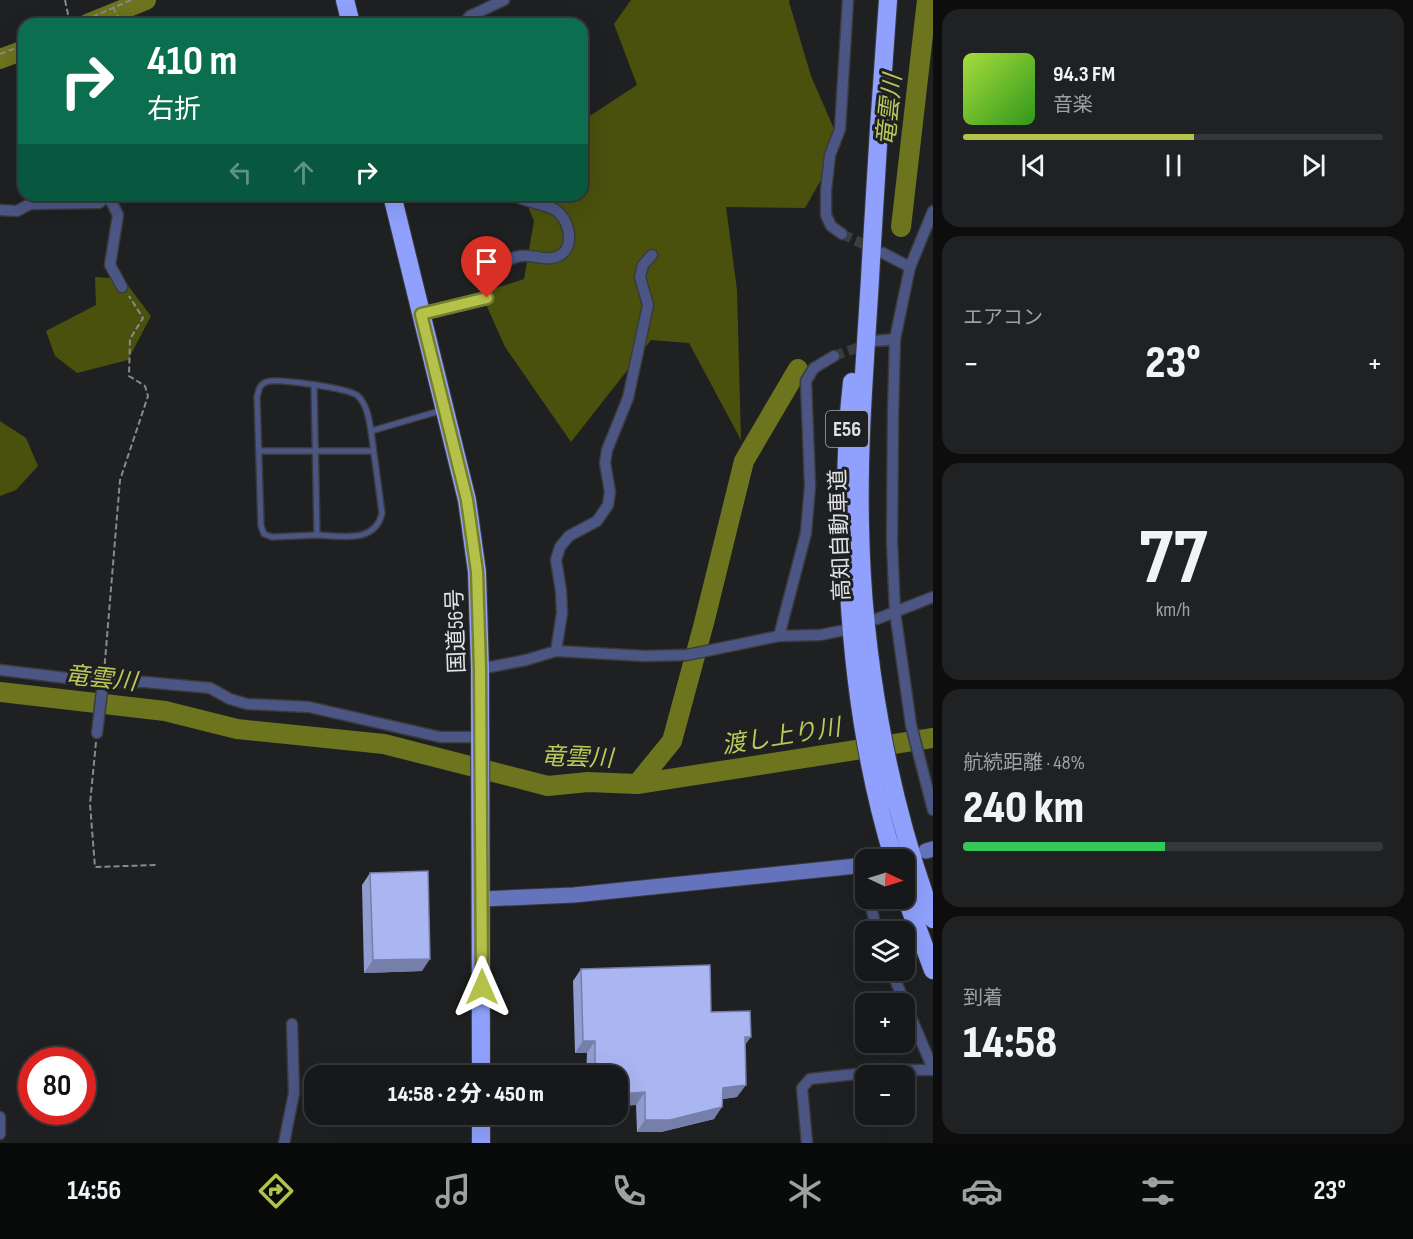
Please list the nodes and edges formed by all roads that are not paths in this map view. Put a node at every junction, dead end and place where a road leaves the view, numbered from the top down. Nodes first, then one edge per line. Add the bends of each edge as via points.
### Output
1 (345, 0) edge
2 (504, 0) edge
3 (848, 0) edge
4 (888, 0) edge
5 (350, 18) edge
6 (468, 18) edge
7 (878, 141) junction
8 (101, 201) edge
9 (111, 201) edge
10 (393, 201) edge
11 (526, 201) edge
12 (0, 210) edge
13 (933, 211) edge
14 (842, 234) tunnel mouth
15 (883, 253) tunnel mouth
16 (652, 255) dead end
17 (910, 267) junction
18 (123, 287) road end
19 (421, 314) junction
20 (896, 339) junction
21 (875, 341) tunnel mouth
22 (834, 356) tunnel mouth
23 (315, 385) junction
24 (444, 410) junction
25 (371, 431) junction
26 (259, 451) junction
27 (316, 451) junction
28 (373, 451) junction
29 (317, 535) junction
30 (933, 597) edge
31 (896, 612) junction
32 (877, 619) dead end
33 (840, 631) dead end
34 (778, 636) junction
35 (556, 651) junction
36 (480, 669) junction
37 (0, 670) edge
38 (103, 682) junction
39 (97, 733) road end
40 (480, 744) junction
41 (933, 810) edge
42 (891, 849) edge
43 (855, 866) edge
44 (482, 899) junction
45 (910, 909) edge
46 (933, 919) edge
47 (933, 970) edge
48 (896, 981) edge
49 (292, 1024) dead end
50 (481, 1065) edge
51 (933, 1069) edge
52 (0, 1117) edge
53 (481, 1125) edge
54 (0, 1134) edge
55 (284, 1143) edge
56 (481, 1143) edge
57 (807, 1143) edge

1 - 5 highway
2 - 6 street
3 - 14 street via 840,129 826,190 826,215 831,226
4 - 7 highway, 高知自動車道 / E56
7 - 42 highway, 高知自動車道 / E56 via 847,429 845,530 851,637 861,717 871,775
7 - 46 highway, 高知自動車道 / E56 via 860,431 860,528 867,636 891,774
8 - 12 street via 30,204 17,211
9 - 18 street via 118,215 110,265
10 - 19 highway, 国道56号
11 - 19 street via 555,209 567,223 570,239 565,250 553,258 518,256 501,265 486,286 487,298
13 - 17 street
15 - 17 street
16 - 35 street via 643,265 640,277 648,305 628,398 607,450 608,505 597,521 569,536 556,560 562,612
17 - 20 street
19 - 24 highway, 国道56号
20 - 21 street
20 - 31 street via 892,519
22 - 34 street via 814,368 806,381 810,486 806,533
23 - 25 lane via 348,390 358,396
23 - 26 lane via 274,380 259,388
23 - 27 lane
24 - 25 lane
24 - 36 highway, 国道56号 via 467,500 475,562
25 - 28 lane
26 - 27 lane
26 - 29 lane via 264,534
27 - 28 lane
27 - 29 lane
28 - 29 lane via 382,513 380,524 369,533 352,536
30 - 31 street
31 - 32 street
31 - 41 street via 912,725
33 - 34 street
34 - 35 street via 687,655
35 - 36 street
36 - 40 highway, 国道56号
37 - 38 street
38 - 39 street
38 - 40 street via 210,688 247,704 309,707
40 - 44 highway, 国道56号
43 - 44 street via 574,895
44 - 50 highway, 国道56号
45 - 47 highway
48 - 51 street
49 - 55 street via 294,1093
51 - 57 street via 810,1079 802,1088
52 - 54 street
53 - 56 highway

